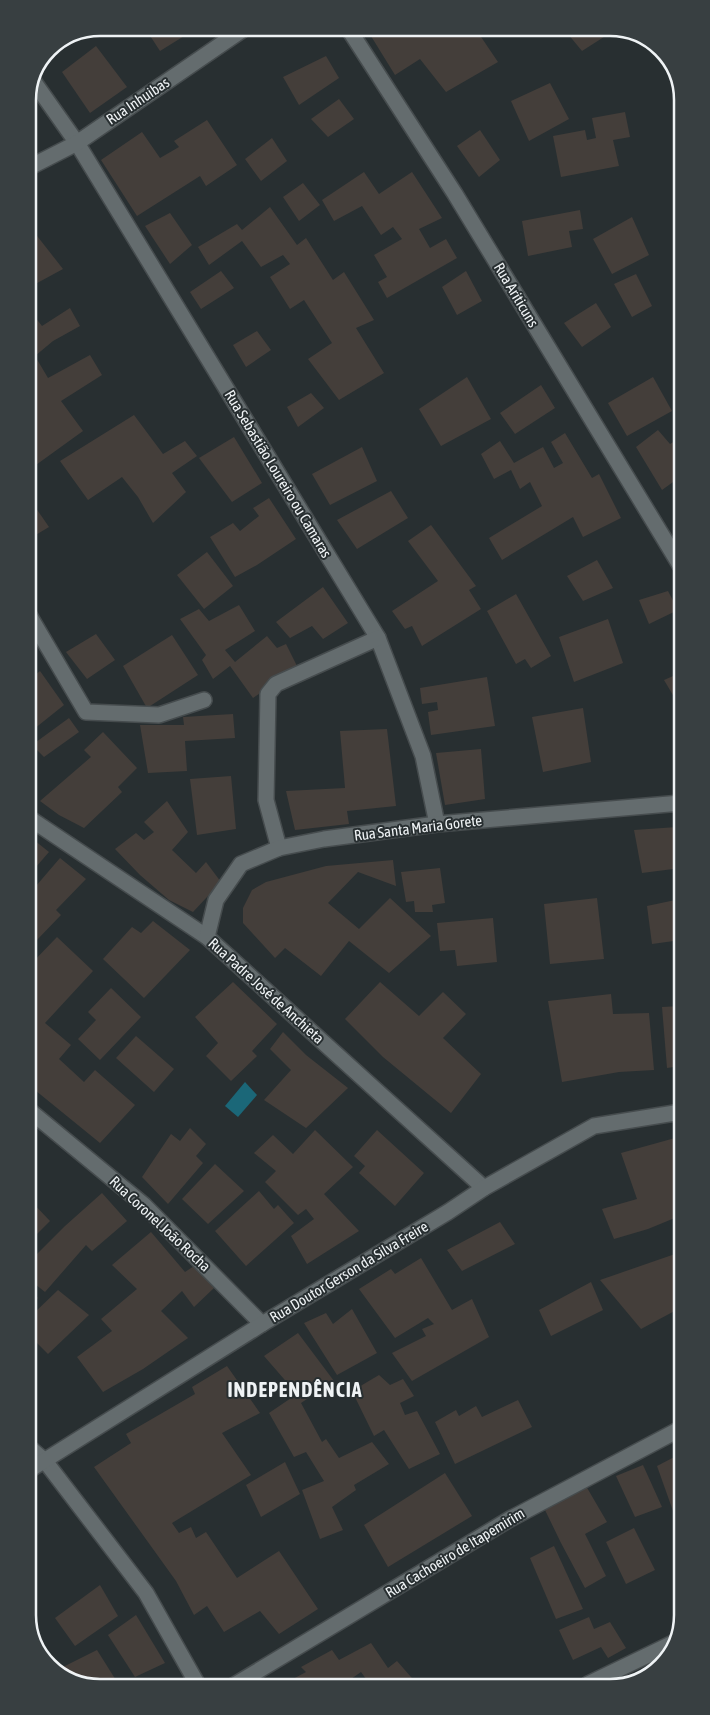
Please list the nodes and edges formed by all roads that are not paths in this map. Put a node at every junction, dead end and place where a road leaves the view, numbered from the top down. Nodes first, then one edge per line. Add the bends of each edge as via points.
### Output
1 (233, 36) edge
2 (353, 36) edge
3 (38, 87) edge
4 (77, 143) junction
5 (36, 164) edge
6 (674, 555) edge
7 (36, 627) edge
8 (378, 638) junction
9 (204, 700) dead end
10 (674, 804) edge
11 (36, 823) edge
12 (437, 824) junction
13 (279, 848) junction
14 (207, 937) junction
15 (674, 1113) edge
16 (36, 1116) edge
17 (484, 1188) junction
18 (262, 1324) junction
19 (674, 1432) edge
20 (36, 1453) edge
21 (45, 1461) junction
22 (36, 1466) edge
23 (665, 1647) edge
24 (194, 1679) edge
25 (245, 1679) edge
26 (598, 1679) edge

1 - 4 street, Rua Inhuibas
2 - 6 street, Rua Ariticuns via 455,194
3 - 4 street, Rua Sebastião Loureiro ou Camaras
4 - 5 street, Rua Inhuibas
4 - 8 street, Rua Sebastião Loureiro ou Camaras
7 - 9 street via 86,712 159,715
8 - 12 street, Rua Sebastião Loureiro ou Camaras via 423,756
8 - 13 street via 276,684 268,694 266,800
10 - 12 street, Rua Santa Maria Gorete
11 - 14 street, Rua Padre José de Anchieta
12 - 13 street, Rua Santa Maria Gorete
13 - 14 street, Rua Santa Maria Gorete via 241,864 216,900
14 - 17 street, Rua Padre José de Anchieta
15 - 17 street, Rua Doutor Gerson da Silva Freire via 594,1126
16 - 18 street, Rua Coronel João Rocha via 144,1205
17 - 18 street, Rua Doutor Gerson da Silva Freire
18 - 21 street, Rua Doutor Gerson da Silva Freire
19 - 25 street, Rua Cachoeiro de Itapemirim via 510,1519
20 - 21 street
21 - 22 street, Rua Doutor Gerson da Silva Freire
21 - 24 street via 146,1593
23 - 26 street

